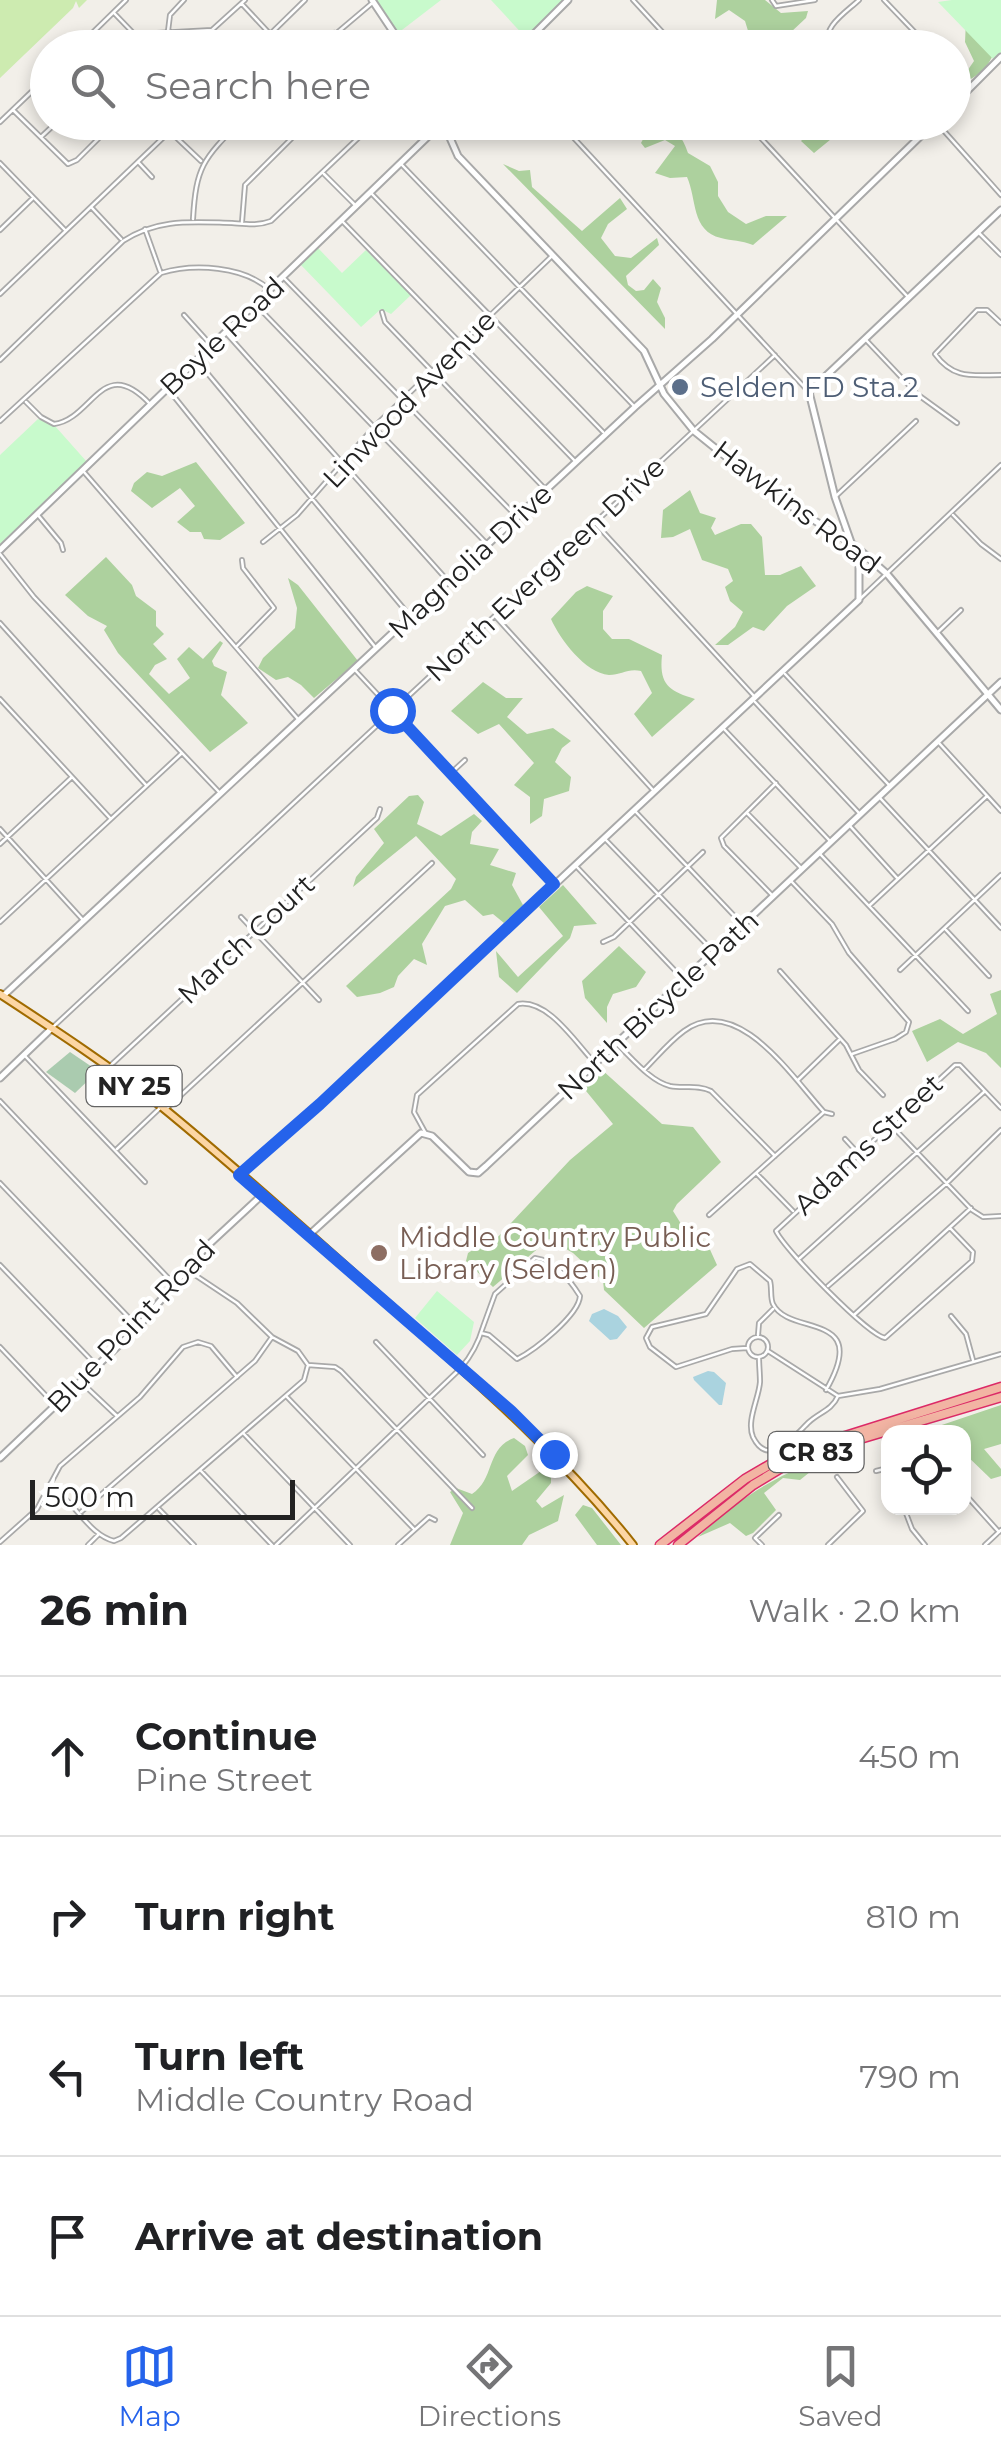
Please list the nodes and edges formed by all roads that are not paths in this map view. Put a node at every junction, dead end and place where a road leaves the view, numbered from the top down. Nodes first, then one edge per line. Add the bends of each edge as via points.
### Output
1 (126, 0) edge
2 (184, 0) edge
3 (305, 0) edge
4 (568, 0) edge
5 (633, 0) edge
6 (772, 0) edge
7 (816, 0) edge
8 (858, 0) edge
9 (884, 0) edge
10 (373, 1) edge
11 (243, 2) edge
12 (113, 12) junction
13 (94, 30) edge
14 (130, 30) edge
15 (168, 30) edge
16 (212, 30) edge
17 (267, 30) edge
18 (274, 30) edge
19 (338, 30) edge
20 (392, 30) edge
21 (538, 30) edge
22 (660, 30) edge
23 (828, 30) edge
24 (913, 30) edge
25 (1001, 58) edge
26 (971, 87) edge
27 (30, 93) edge
28 (13, 110) junction
29 (0, 122) edge
30 (30, 128) edge
31 (42, 140) edge
32 (97, 140) edge
33 (161, 140) edge
34 (178, 140) edge
35 (223, 140) edge
36 (290, 140) edge
37 (357, 140) edge
38 (425, 140) edge
39 (449, 140) edge
40 (577, 140) edge
41 (763, 140) edge
42 (917, 140) edge
43 (952, 140) edge
44 (138, 162) junction
45 (202, 162) junction
46 (401, 164) junction
47 (1, 165) edge
48 (323, 174) junction
49 (152, 178) dead end
50 (370, 193) junction
51 (1001, 195) edge
52 (33, 198) junction
53 (356, 206) junction
54 (91, 208) junction
55 (1001, 210) edge
56 (835, 218) junction
57 (193, 221) junction
58 (342, 221) junction
59 (242, 224) junction
60 (145, 228) junction
61 (0, 230) edge
62 (66, 231) junction
63 (978, 232) junction
64 (123, 241) junction
65 (554, 254) junction
66 (1001, 256) edge
67 (161, 273) junction
68 (284, 278) junction
69 (520, 287) junction
70 (271, 291) junction
71 (0, 294) edge
72 (909, 298) junction
73 (256, 305) junction
74 (382, 312) dead end
75 (737, 313) junction
76 (184, 315) dead end
77 (490, 315) junction
78 (1001, 323) edge
79 (226, 333) junction
80 (865, 339) junction
81 (460, 343) junction
82 (212, 346) junction
83 (776, 356) junction
84 (0, 360) edge
85 (197, 361) junction
86 (432, 371) junction
87 (655, 372) junction
88 (671, 375) junction
89 (1001, 375) edge
90 (661, 383) junction
91 (167, 388) junction
92 (809, 392) junction
93 (403, 400) junction
94 (25, 401) junction
95 (150, 404) junction
96 (634, 406) junction
97 (0, 421) edge
98 (916, 421) dead end
99 (957, 424) dead end
100 (374, 427) junction
101 (694, 431) junction
102 (605, 434) junction
103 (575, 462) junction
104 (343, 464) junction
105 (1001, 465) edge
106 (82, 470) junction
107 (993, 474) junction
108 (1001, 482) edge
109 (546, 490) junction
110 (835, 497) junction
111 (312, 498) junction
112 (36, 513) junction
113 (952, 514) junction
114 (518, 518) junction
115 (595, 523) junction
116 (280, 528) junction
117 (264, 542) dead end
118 (488, 545) junction
119 (854, 545) junction
120 (62, 550) dead end
121 (0, 552) edge
122 (1001, 558) edge
123 (242, 560) dead end
124 (888, 574) junction
125 (448, 581) junction
126 (858, 600) junction
127 (961, 610) dead end
128 (410, 616) junction
129 (494, 616) junction
130 (0, 622) edge
131 (938, 632) junction
132 (236, 647) junction
133 (377, 648) junction
134 (354, 669) junction
135 (784, 672) junction
136 (1001, 682) edge
137 (988, 693) junction
138 (754, 698) junction
139 (0, 699) edge
140 (392, 710) junction
141 (1001, 710) edge
142 (299, 720) junction
143 (723, 728) junction
144 (938, 742) junction
145 (182, 753) junction
146 (465, 760) dead end
147 (451, 773) junction
148 (72, 777) junction
149 (776, 783) junction
150 (146, 785) junction
151 (890, 786) junction
152 (654, 792) junction
153 (220, 794) junction
154 (987, 796) junction
155 (879, 797) junction
156 (380, 809) dead end
157 (634, 809) junction
158 (1001, 810) edge
159 (747, 812) junction
160 (860, 814) junction
161 (111, 819) junction
162 (849, 825) junction
163 (0, 829) edge
164 (604, 836) junction
165 (8, 837) junction
166 (832, 842) junction
167 (0, 844) edge
168 (927, 851) junction
169 (702, 852) dead end
170 (820, 853) junction
171 (432, 863) dead end
172 (574, 864) junction
173 (688, 866) junction
174 (802, 870) junction
175 (1001, 875) edge
176 (898, 878) junction
177 (46, 879) junction
178 (790, 881) junction
179 (554, 884) junction
180 (658, 894) junction
181 (773, 896) junction
182 (975, 900) junction
183 (869, 906) junction
184 (241, 917) dead end
185 (84, 921) junction
186 (0, 922) edge
187 (629, 922) junction
188 (743, 925) junction
189 (1001, 928) edge
190 (944, 929) junction
191 (254, 932) junction
192 (603, 942) dead end
193 (714, 952) junction
194 (916, 956) junction
195 (900, 970) dead end
196 (780, 971) dead end
197 (989, 976) dead end
198 (684, 980) junction
199 (303, 982) junction
200 (1, 997) edge
201 (319, 1000) dead end
202 (968, 1011) dead end
203 (52, 1028) junction
204 (840, 1040) junction
205 (616, 1044) junction
206 (24, 1054) junction
207 (852, 1054) junction
208 (595, 1064) junction
209 (109, 1067) junction
210 (644, 1070) junction
211 (0, 1078) edge
212 (796, 1082) junction
213 (985, 1091) junction
214 (883, 1095) dead end
215 (0, 1101) edge
216 (163, 1108) junction
217 (1001, 1108) edge
218 (824, 1112) junction
219 (832, 1114) dead end
220 (891, 1125) junction
221 (1001, 1130) edge
222 (425, 1132) junction
223 (845, 1139) dead end
224 (116, 1150) junction
225 (918, 1153) junction
226 (859, 1154) junction
227 (775, 1156) junction
228 (756, 1172) junction
229 (239, 1175) junction
230 (0, 1182) edge
231 (145, 1182) dead end
232 (946, 1182) junction
233 (262, 1195) junction
234 (970, 1208) junction
235 (794, 1212) junction
236 (709, 1216) dead end
237 (1001, 1216) edge
238 (950, 1228) junction
239 (309, 1235) junction
240 (799, 1259) junction
241 (0, 1265) edge
242 (186, 1269) junction
243 (174, 1284) junction
244 (826, 1287) junction
245 (775, 1308) junction
246 (853, 1316) junction
247 (951, 1316) dead end
248 (138, 1327) junction
249 (482, 1333) junction
250 (758, 1336) junction
251 (272, 1337) junction
252 (376, 1342) dead end
253 (0, 1347) edge
254 (748, 1348) junction
255 (768, 1352) junction
256 (1001, 1354) edge
257 (759, 1358) junction
258 (973, 1361) junction
259 (308, 1365) junction
260 (96, 1366) junction
261 (461, 1368) junction
262 (236, 1376) junction
263 (80, 1380) junction
264 (1001, 1387) edge
265 (826, 1390) junction
266 (286, 1396) junction
267 (838, 1396) junction
268 (1001, 1397) edge
269 (430, 1398) junction
270 (55, 1405) junction
271 (118, 1416) junction
272 (397, 1430) junction
273 (243, 1432) junction
274 (0, 1446) edge
275 (3, 1455) edge
276 (484, 1455) dead end
277 (356, 1469) junction
278 (200, 1470) junction
279 (881, 1470) edge
280 (876, 1471) dead end
281 (837, 1478) dead end
282 (50, 1488) junction
283 (971, 1500) edge
284 (158, 1508) junction
285 (472, 1508) dead end
286 (314, 1509) junction
287 (80, 1513) junction
288 (779, 1515) dead end
289 (907, 1515) edge
290 (435, 1520) dead end
291 (414, 1530) junction
292 (1000, 1531) edge
293 (100, 1534) junction
294 (0, 1542) edge
295 (116, 1543) edge
296 (88, 1545) edge
297 (194, 1545) edge
298 (274, 1545) edge
299 (350, 1545) edge
300 (398, 1545) edge
301 (632, 1545) edge
302 (660, 1545) edge
303 (678, 1545) edge
304 (762, 1545) edge
305 (828, 1545) edge
306 (925, 1545) edge
307 (985, 1545) edge

1 - 12 street
2 - 15 street via 170,15
3 - 18 street
4 - 21 street
5 - 22 street
6 - 7 street via 786,7
8 - 23 street
9 - 24 street
10 - 19 street
10 - 20 street
11 - 16 street
11 - 17 street
12 - 13 street
12 - 14 street
25 - 26 street
27 - 28 street
28 - 29 street
28 - 30 street
31 - 32 street via 68,164
33 - 44 street
34 - 45 street
35 - 45 street
36 - 59 street via 245,185
37 - 48 street
38 - 46 street, Boyle Road
39 - 65 street, Hawkins Road
40 - 75 street
41 - 56 street
42 - 56 street, Magnolia Drive
43 - 51 street
44 - 49 street
44 - 54 street
45 - 57 street
46 - 50 street, Boyle Road
46 - 69 street
47 - 52 street
48 - 53 street
48 - 59 street via 271,221
50 - 53 street, Boyle Road
50 - 77 street
52 - 61 street
52 - 62 street
53 - 58 street, Boyle Road
54 - 62 street
54 - 64 street
55 - 63 street
56 - 72 street
56 - 75 street, Magnolia Drive
57 - 59 street
57 - 60 street
58 - 68 street, Boyle Road
58 - 81 street
60 - 64 street
60 - 67 street
62 - 71 street
63 - 66 street
63 - 72 street
64 - 84 street
65 - 69 street, Linwood Avenue
65 - 87 street, Hawkins Road via 644,351
67 - 70 street via 238,272
67 - 94 street
68 - 70 street, Boyle Road
68 - 93 street
69 - 77 street, Linwood Avenue
69 - 96 street
70 - 73 street, Boyle Road
72 - 80 street
73 - 79 street, Boyle Road
73 - 100 street
74 - 86 street
75 - 83 street
75 - 88 street, Magnolia Drive
76 - 82 street
77 - 81 street, Linwood Avenue
77 - 102 street
78 - 89 street via 977,310 935,354 958,374
79 - 82 street, Boyle Road
79 - 104 street
80 - 92 street
80 - 99 street
81 - 86 street, Linwood Avenue
81 - 103 street
82 - 85 street, Boyle Road
83 - 92 street
83 - 101 street, North Evergreen Drive
85 - 91 street, Boyle Road
85 - 111 street
86 - 93 street, Linwood Avenue
86 - 109 street
87 - 88 street
87 - 90 street, Hawkins Road
88 - 90 street, Magnolia Drive
90 - 96 street, Magnolia Drive
90 - 101 street, Hawkins Road
91 - 95 street, Boyle Road
91 - 116 street
92 - 110 street
93 - 100 street, Linwood Avenue
93 - 114 street
94 - 95 street via 54,424 111,386 134,389
94 - 97 street
95 - 106 street, Boyle Road
96 - 102 street, Magnolia Drive
98 - 110 street
100 - 104 street, Linwood Avenue
100 - 118 street
101 - 115 street, North Evergreen Drive
101 - 119 street, Hawkins Road via 776,496
102 - 103 street, Magnolia Drive
103 - 109 street, Magnolia Drive
104 - 111 street, Linwood Avenue
104 - 125 street
105 - 107 street
106 - 112 street, Boyle Road
106 - 132 street
107 - 108 street
107 - 113 street
109 - 114 street, Magnolia Drive
110 - 119 street
111 - 116 street, Linwood Avenue
111 - 128 street
112 - 120 street
112 - 121 street, Boyle Road
113 - 122 street
113 - 124 street
114 - 118 street, Magnolia Drive
115 - 129 street, North Evergreen Drive
115 - 138 street
116 - 117 street, Linwood Avenue
116 - 133 street
118 - 125 street, Magnolia Drive
119 - 124 street, Hawkins Road
119 - 126 street
121 - 145 street via 34,597
123 - 132 street via 274,608
124 - 126 street
124 - 131 street, Hawkins Road
125 - 128 street, Magnolia Drive
126 - 135 street
127 - 131 street
128 - 133 street, Magnolia Drive
129 - 140 street, North Evergreen Drive
129 - 152 street
130 - 150 street
131 - 137 street, Hawkins Road
132 - 142 street
133 - 134 street, Magnolia Drive
134 - 140 street
134 - 142 street, Magnolia Drive
135 - 138 street
135 - 151 street
136 - 137 street, North Bicycle Path
137 - 141 street, Hawkins Road
137 - 144 street, North Bicycle Path
138 - 143 street
138 - 160 street
139 - 148 street
140 - 147 street
140 - 203 street, North Evergreen Drive
142 - 153 street, Magnolia Drive
143 - 149 street
143 - 152 street
144 - 151 street, North Bicycle Path
144 - 154 street
145 - 150 street
145 - 153 street
146 - 147 street
147 - 179 street
148 - 161 street
148 - 165 street
149 - 159 street
149 - 166 street
150 - 161 street
151 - 155 street, North Bicycle Path
152 - 157 street
153 - 185 street, Magnolia Drive
154 - 158 street
154 - 168 street
155 - 160 street, North Bicycle Path
155 - 168 street
156 - 191 street, March Court
157 - 164 street
157 - 173 street
159 - 174 street
159 - 181 street via 722,834 724,846
160 - 162 street, North Bicycle Path
161 - 177 street
162 - 166 street, North Bicycle Path
162 - 176 street
163 - 165 street
164 - 172 street
164 - 180 street
165 - 167 street
165 - 177 street
166 - 170 street, North Bicycle Path
168 - 176 street
168 - 182 street
169 - 173 street
170 - 174 street, North Bicycle Path
170 - 183 street
171 - 199 street
172 - 179 street
172 - 187 street
173 - 180 street
173 - 188 street
174 - 178 street, North Bicycle Path
175 - 182 street
176 - 183 street
177 - 185 street
177 - 186 street
178 - 181 street, North Bicycle Path
178 - 207 street via 909,1022 895,1040
179 - 229 street
180 - 187 street
180 - 193 street
181 - 188 street, North Bicycle Path
182 - 189 street
182 - 190 street
183 - 194 street
184 - 191 street
185 - 200 street, Magnolia Drive
187 - 192 street
187 - 198 street
188 - 193 street, North Bicycle Path
190 - 194 street
190 - 197 street
191 - 199 street
191 - 209 street, March Court
193 - 198 street, North Bicycle Path
194 - 195 street
194 - 202 street
196 - 204 street
198 - 205 street, North Bicycle Path
199 - 201 street
199 - 216 street
200 - 203 main road, NY 25
203 - 206 street
203 - 209 main road, NY 25
204 - 207 street
204 - 212 street
205 - 208 street, North Bicycle Path
205 - 210 street
206 - 211 street
206 - 224 street
207 - 214 street
208 - 222 street, North Bicycle Path via 478,1172 469,1172
208 - 222 street via 541,1008 518,1004 418,1095 414,1112
209 - 216 main road, NY 25
210 - 212 street via 684,1031 712,1020 750,1034
210 - 227 street via 670,1086 711,1090
212 - 218 street
213 - 217 street, Adams Street
213 - 220 street, Adams Street via 955,1065
213 - 225 street
215 - 243 street
216 - 224 street
216 - 229 main road, NY 25
218 - 219 street
218 - 227 street
220 - 225 street
220 - 226 street, Adams Street
221 - 232 street
222 - 239 street
223 - 226 street
224 - 231 street
225 - 232 street
225 - 240 street
226 - 235 street, Adams Street
227 - 228 street
228 - 235 street
228 - 236 street
229 - 233 main road, NY 25
230 - 248 street
232 - 234 street
232 - 244 street
233 - 239 main road, NY 25
233 - 242 street, Blue Point Road
234 - 237 street
234 - 238 street
235 - 240 street, Adams Street via 776,1232
238 - 246 street
238 - 246 street via 974,1255 944,1286 885,1338
239 - 261 main road, NY 25
240 - 244 street, Adams Street
241 - 260 street
242 - 243 street, Blue Point Road
242 - 251 street
243 - 248 street, Blue Point Road
244 - 246 street, Adams Street
245 - 250 street via 759,1322
245 - 254 street via 770,1281 746,1263 706,1314 652,1328 646,1338 676,1366
245 - 265 street via 832,1337 838,1361
247 - 258 street via 966,1334
248 - 260 street, Blue Point Road
249 - 249 street via 495,1294 535,1258 555,1267 580,1296 578,1307 517,1358
249 - 261 street
250 - 254 street
250 - 255 street
251 - 259 street
251 - 262 street
252 - 269 street
253 - 270 street
254 - 257 street
255 - 257 street
255 - 265 street
256 - 258 street
257 - 267 street via 751,1426 764,1448 787,1446
258 - 267 street
259 - 266 street via 304,1380
259 - 272 street via 341,1371
260 - 263 street, Blue Point Road
261 - 269 street
261 - 301 main road, NY 25 via 537,1436
262 - 271 street via 211,1346 192,1342
262 - 287 street
263 - 270 street, Blue Point Road
263 - 271 street
264 - 302 highway, CR 83 via 788,1454
265 - 267 street
266 - 273 street
266 - 277 street
268 - 303 highway, CR 83 via 786,1465
269 - 272 street
269 - 276 street
270 - 275 street, Blue Point Road
271 - 282 street via 60,1466
272 - 277 street
272 - 285 street
273 - 278 street
273 - 286 street
274 - 275 street
277 - 286 street
277 - 291 street
278 - 284 street
278 - 298 street
279 - 280 street
281 - 305 street via 863,1511
282 - 287 street
282 - 294 street
283 - 292 street
284 - 295 street
284 - 297 street
286 - 298 street
286 - 299 street
287 - 293 street
288 - 304 street via 755,1538
289 - 306 street
290 - 291 street via 429,1516
291 - 300 street
292 - 307 street
293 - 295 street
293 - 296 street

